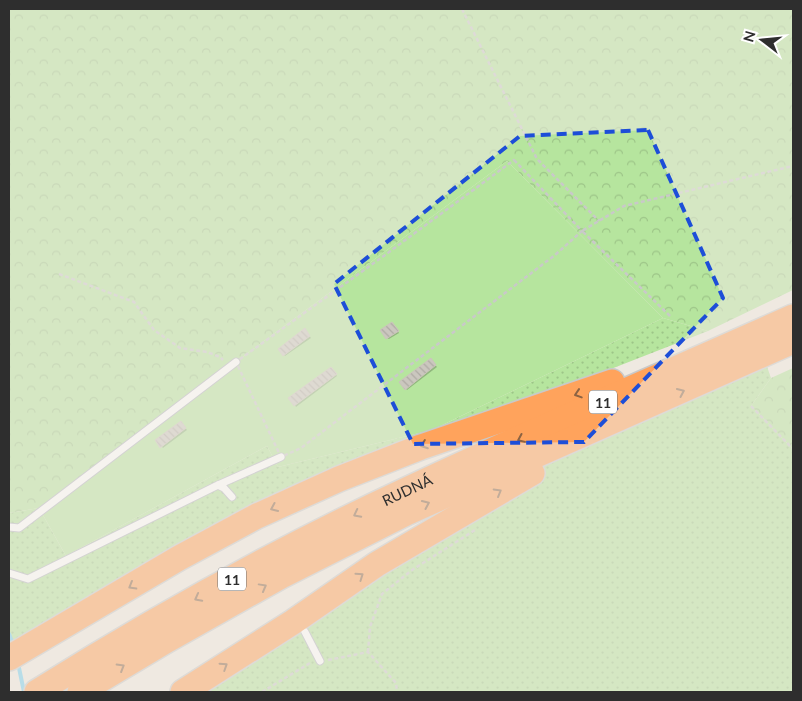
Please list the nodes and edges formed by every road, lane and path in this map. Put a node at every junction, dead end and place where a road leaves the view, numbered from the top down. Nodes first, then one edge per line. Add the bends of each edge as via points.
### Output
1 (462, 9) edge
2 (793, 166) edge
3 (599, 220) junction
4 (582, 231) junction
5 (59, 274) dead end
6 (670, 316) dead end
7 (783, 322) edge
8 (793, 341) edge
9 (225, 362) dead end
10 (236, 362) junction
11 (751, 406) dead end
12 (637, 412) junction
13 (793, 449) edge
14 (281, 458) junction
15 (218, 485) junction
16 (232, 497) dead end
17 (9, 527) edge
18 (476, 529) dead end
19 (9, 573) edge
20 (305, 632) dead end
21 (368, 652) junction
22 (9, 658) edge
23 (320, 661) junction
24 (37, 692) edge
25 (80, 692) edge
26 (183, 692) edge
27 (262, 692) edge
28 (396, 692) edge

1 - 3 path via 537,159
2 - 3 path via 624,206
3 - 4 path
4 - 6 path
4 - 10 path via 514,160
4 - 14 path via 309,442
5 - 9 path via 134,302 154,330 180,348 207,352
7 -> 22 highway via 502,418 339,479 257,516 179,558
7 -> 24 highway, RUDNÁ / 11 via 401,492 157,620
12 -> 8 highway, RUDNÁ / 11
10 - 14 path
10 - 17 lane via 20,528
11 - 13 path
25 -> 12 highway, RUDNÁ / 11 via 281,576 406,513
26 -> 12 highway via 377,564 541,468 627,427
14 - 15 lane
15 - 16 lane
15 - 19 lane via 28,579
18 - 21 path via 412,570 382,594 370,627
20 - 23 lane
21 - 23 path
21 - 28 path via 396,683
23 - 27 path via 311,662

